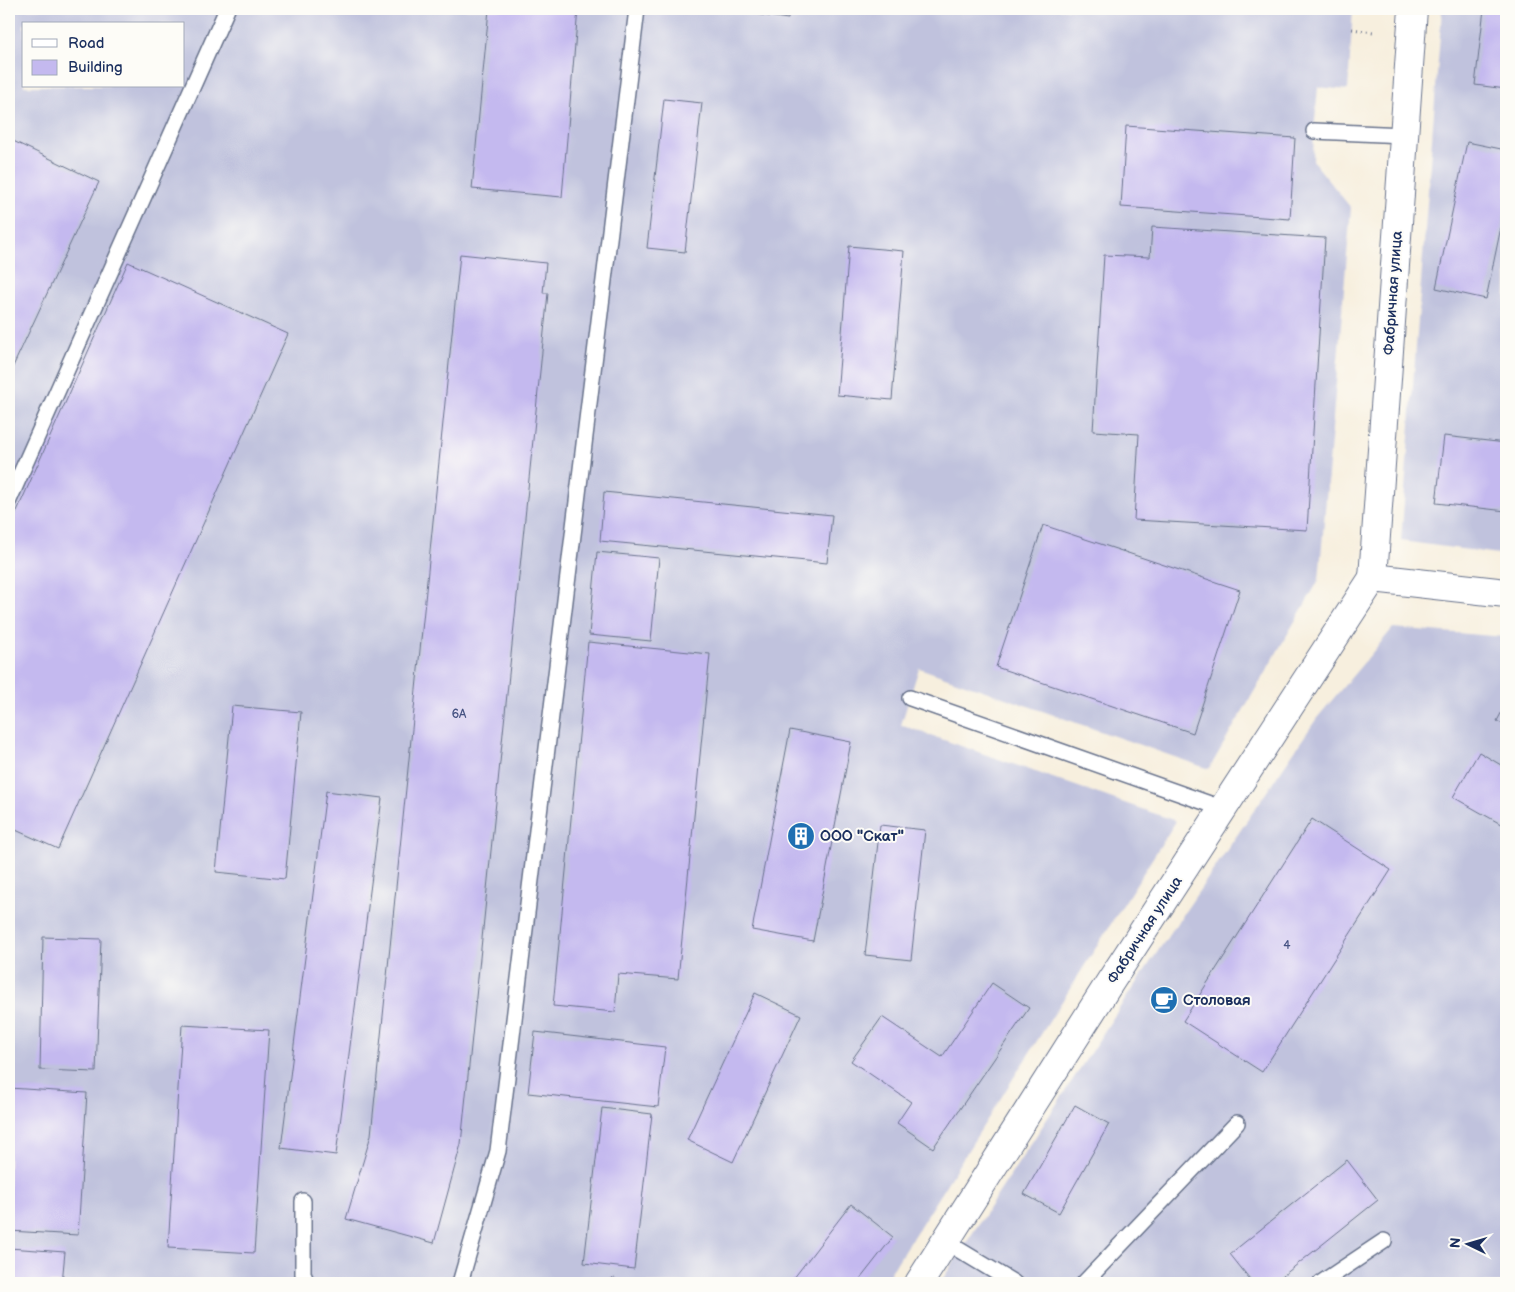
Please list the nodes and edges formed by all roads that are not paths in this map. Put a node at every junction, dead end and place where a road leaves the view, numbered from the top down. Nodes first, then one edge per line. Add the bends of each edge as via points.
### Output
1 (226, 9) edge
2 (637, 9) edge
3 (1412, 9) edge
4 (1314, 131) dead end
5 (1404, 135) junction
6 (9, 500) edge
7 (1373, 578) junction
8 (1506, 593) edge
9 (910, 698) dead end
10 (1224, 809) junction
11 (1237, 1122) dead end
12 (302, 1201) dead end
13 (1384, 1241) dead end
14 (946, 1242) junction
15 (306, 1283) edge
16 (460, 1283) edge
17 (919, 1283) edge
18 (1014, 1283) edge
19 (1084, 1283) edge
20 (1320, 1283) edge

1 - 6 lane
2 - 16 lane via 498,1151
3 - 5 street, Фабричная улица
4 - 5 lane
5 - 7 street, Фабричная улица
7 - 8 street
7 - 10 street, Фабричная улица
9 - 10 lane
10 - 14 street, Фабричная улица
11 - 19 lane
12 - 15 lane via 303,1274
13 - 20 lane
14 - 17 street, Фабричная улица
14 - 18 lane

